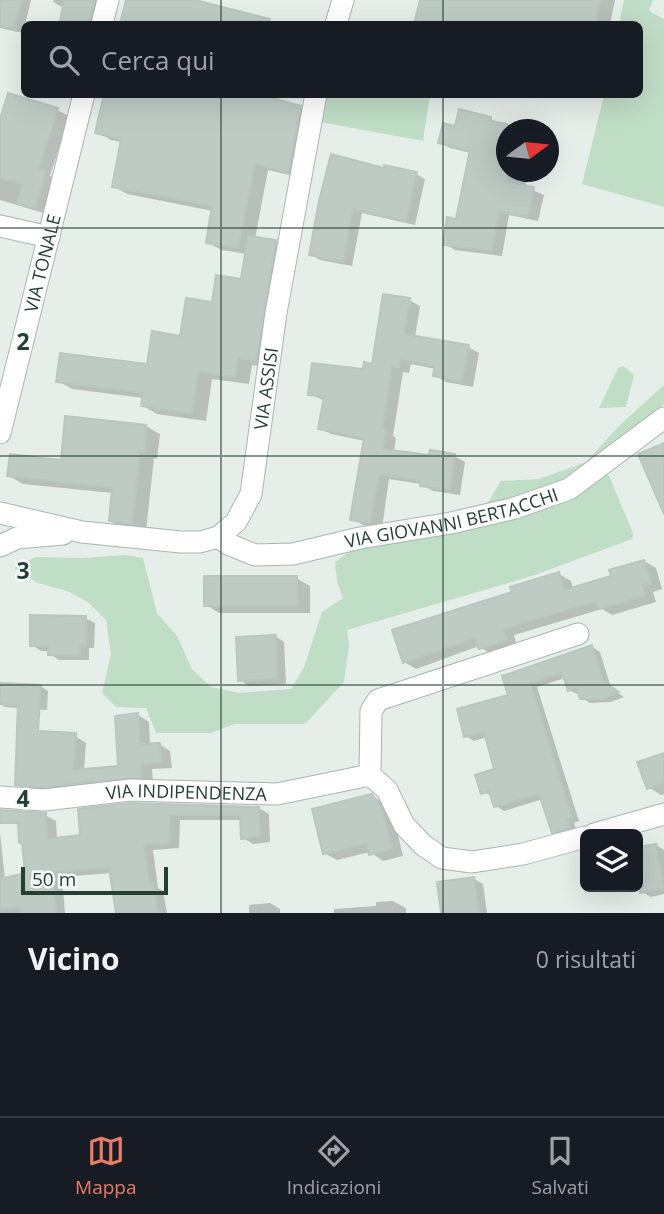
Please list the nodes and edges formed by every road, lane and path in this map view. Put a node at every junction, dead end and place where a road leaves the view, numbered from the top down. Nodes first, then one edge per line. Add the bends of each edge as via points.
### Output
1 (108, 0) edge
2 (343, 0) edge
3 (103, 21) edge
4 (337, 21) edge
5 (83, 98) edge
6 (315, 98) edge
7 (0, 226) edge
8 (49, 237) junction
9 (664, 418) edge
10 (0, 433) edge
11 (0, 513) edge
12 (82, 532) junction
13 (218, 537) junction
14 (0, 546) edge
15 (578, 634) dead end
16 (370, 775) junction
17 (0, 797) edge
18 (664, 814) edge
19 (612, 829) edge
20 (580, 838) edge

1 - 3 street
2 - 4 street
5 - 8 street, VIA TONALE
6 - 13 street, VIA ASSISI via 276,313 251,494 236,522
7 - 8 street
8 - 10 street, VIA TONALE
9 - 13 street, VIA GIOVANNI BERTACCHI via 569,489 515,509 293,554 255,555
11 - 12 street
12 - 13 street via 181,542
12 - 14 street via 16,538
15 - 16 street via 378,700 371,711
16 - 17 street, VIA INDIPENDENZA via 276,794 130,790 44,800
16 - 20 street via 387,790 404,825 442,858 472,862
18 - 19 street

